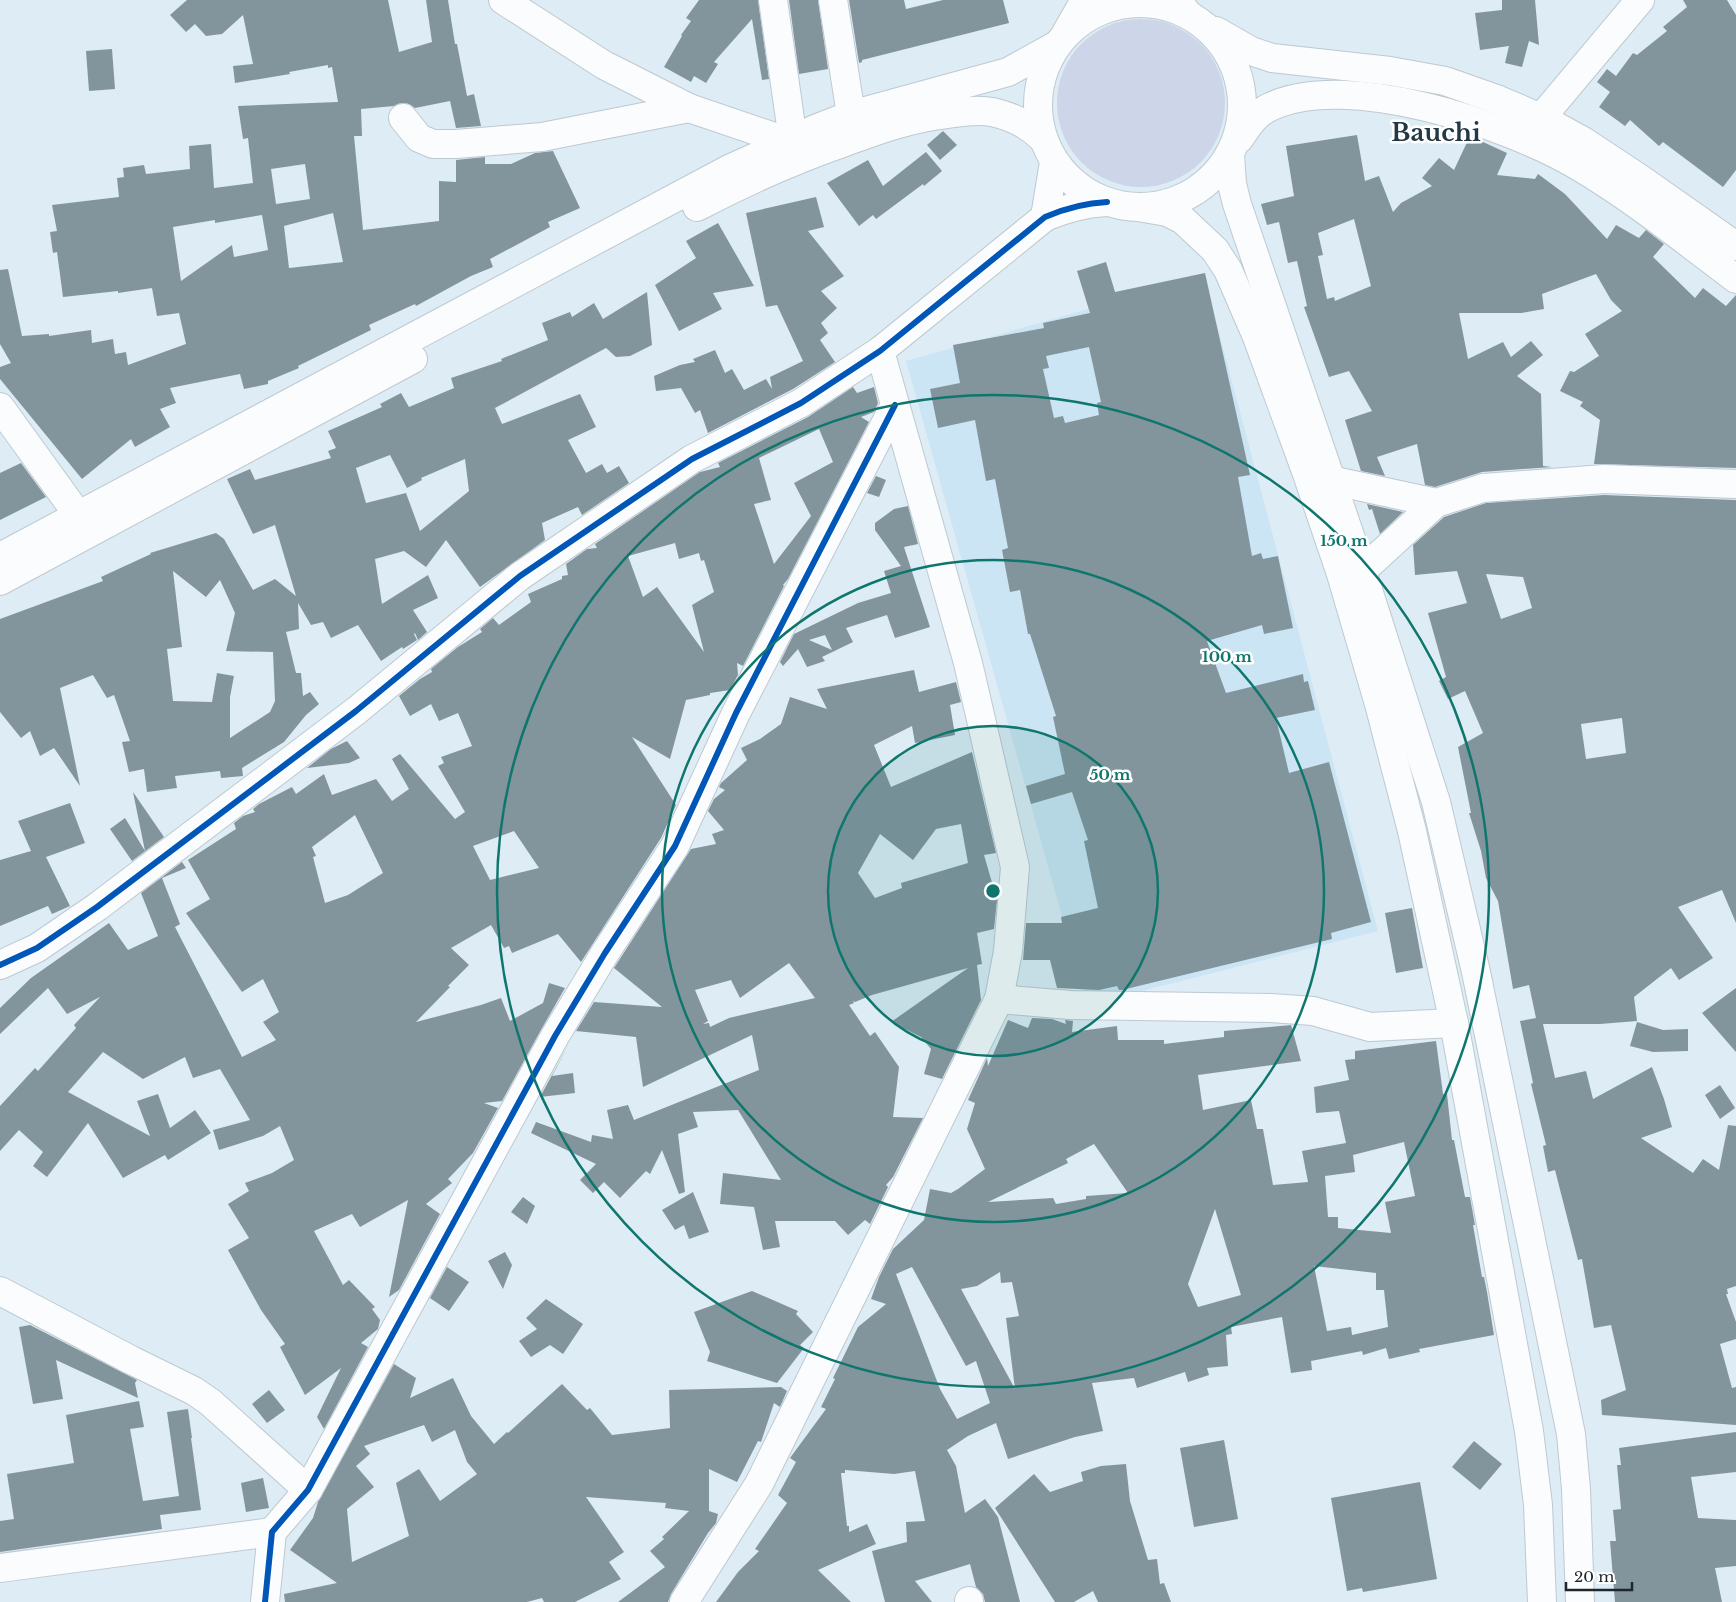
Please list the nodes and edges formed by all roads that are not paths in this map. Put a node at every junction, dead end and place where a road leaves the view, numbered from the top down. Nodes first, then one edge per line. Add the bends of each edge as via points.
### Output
1 (503, 0) edge
2 (772, 0) edge
3 (833, 0) edge
4 (1085, 0) edge
5 (1640, 0) edge
6 (1189, 13) edge
7 (1061, 39) junction
8 (689, 108) junction
9 (851, 115) junction
10 (403, 118) dead end
11 (1541, 118) junction
12 (791, 141) junction
13 (1537, 146) junction
14 (1233, 148) junction
15 (1048, 150) junction
16 (1107, 202) junction
17 (1138, 208) junction
18 (1045, 217) junction
19 (1732, 238) edge
20 (1736, 279) edge
21 (880, 351) junction
22 (895, 405) junction
23 (0, 407) edge
24 (1330, 480) junction
25 (1736, 484) edge
26 (1436, 503) junction
27 (78, 515) junction
28 (0, 557) edge
29 (1362, 571) junction
30 (0, 581) edge
31 (0, 965) edge
32 (999, 999) junction
33 (1454, 1023) junction
34 (0, 1291) edge
35 (308, 1490) junction
36 (272, 1532) junction
37 (0, 1568) edge
38 (265, 1602) edge
39 (684, 1602) edge
40 (1542, 1602) edge
41 (1580, 1602) edge

1 - 8 main road via 604,65
2 - 12 main road
3 - 9 main road
4 - 7 main road
5 - 11 main road
6 - 7 main road via 1156,3 1123,3 1093,14
6 - 11 main road via 1252,51 1272,58 1390,70 1445,82
6 - 14 main road via 1230,55 1241,83 1243,113
7 - 9 main road via 1008,72
7 - 15 main road via 1043,72 1037,100 1038,119
8 - 10 main road via 542,138 456,144 433,144 419,138
8 - 12 main road
9 - 12 main road
11 - 13 main road
11 - 19 main road
12 - 27 main road via 729,169
13 - 14 main road via 1454,113 1358,96 1315,95 1288,100 1269,108 1254,118
13 - 20 main road via 1614,188
14 - 17 main road via 1218,172 1201,188 1160,205
14 - 24 main road via 1232,184 1237,204
15 - 16 main road via 1068,179
15 - 18 main road
15 - 30 main road via 1034,130 1015,119 991,112 966,111 927,116 883,128 761,174
16 - 17 main road
16 - 18 main road via 1085,203
17 - 33 main road via 1167,212 1183,220 1215,250 1228,270 1258,337 1332,547 1379,704 1412,830
18 - 21 main road
21 - 22 main road
21 - 31 main road via 801,403 692,459 520,576 356,711 97,907 37,948
22 - 32 main road via 968,663 1015,867 1008,952
22 - 35 main road via 736,714 675,846 555,1036
23 - 27 main road
24 - 26 main road
24 - 29 main road
25 - 26 main road via 1604,479 1483,488
26 - 29 main road
27 - 28 main road
29 - 41 main road via 1436,802 1476,972 1571,1434
32 - 33 main road via 1070,1005 1313,1011 1370,1027
32 - 39 main road via 759,1484
33 - 40 main road via 1529,1431 1538,1505
34 - 35 main road via 194,1391
35 - 36 main road
36 - 37 main road
36 - 38 main road

